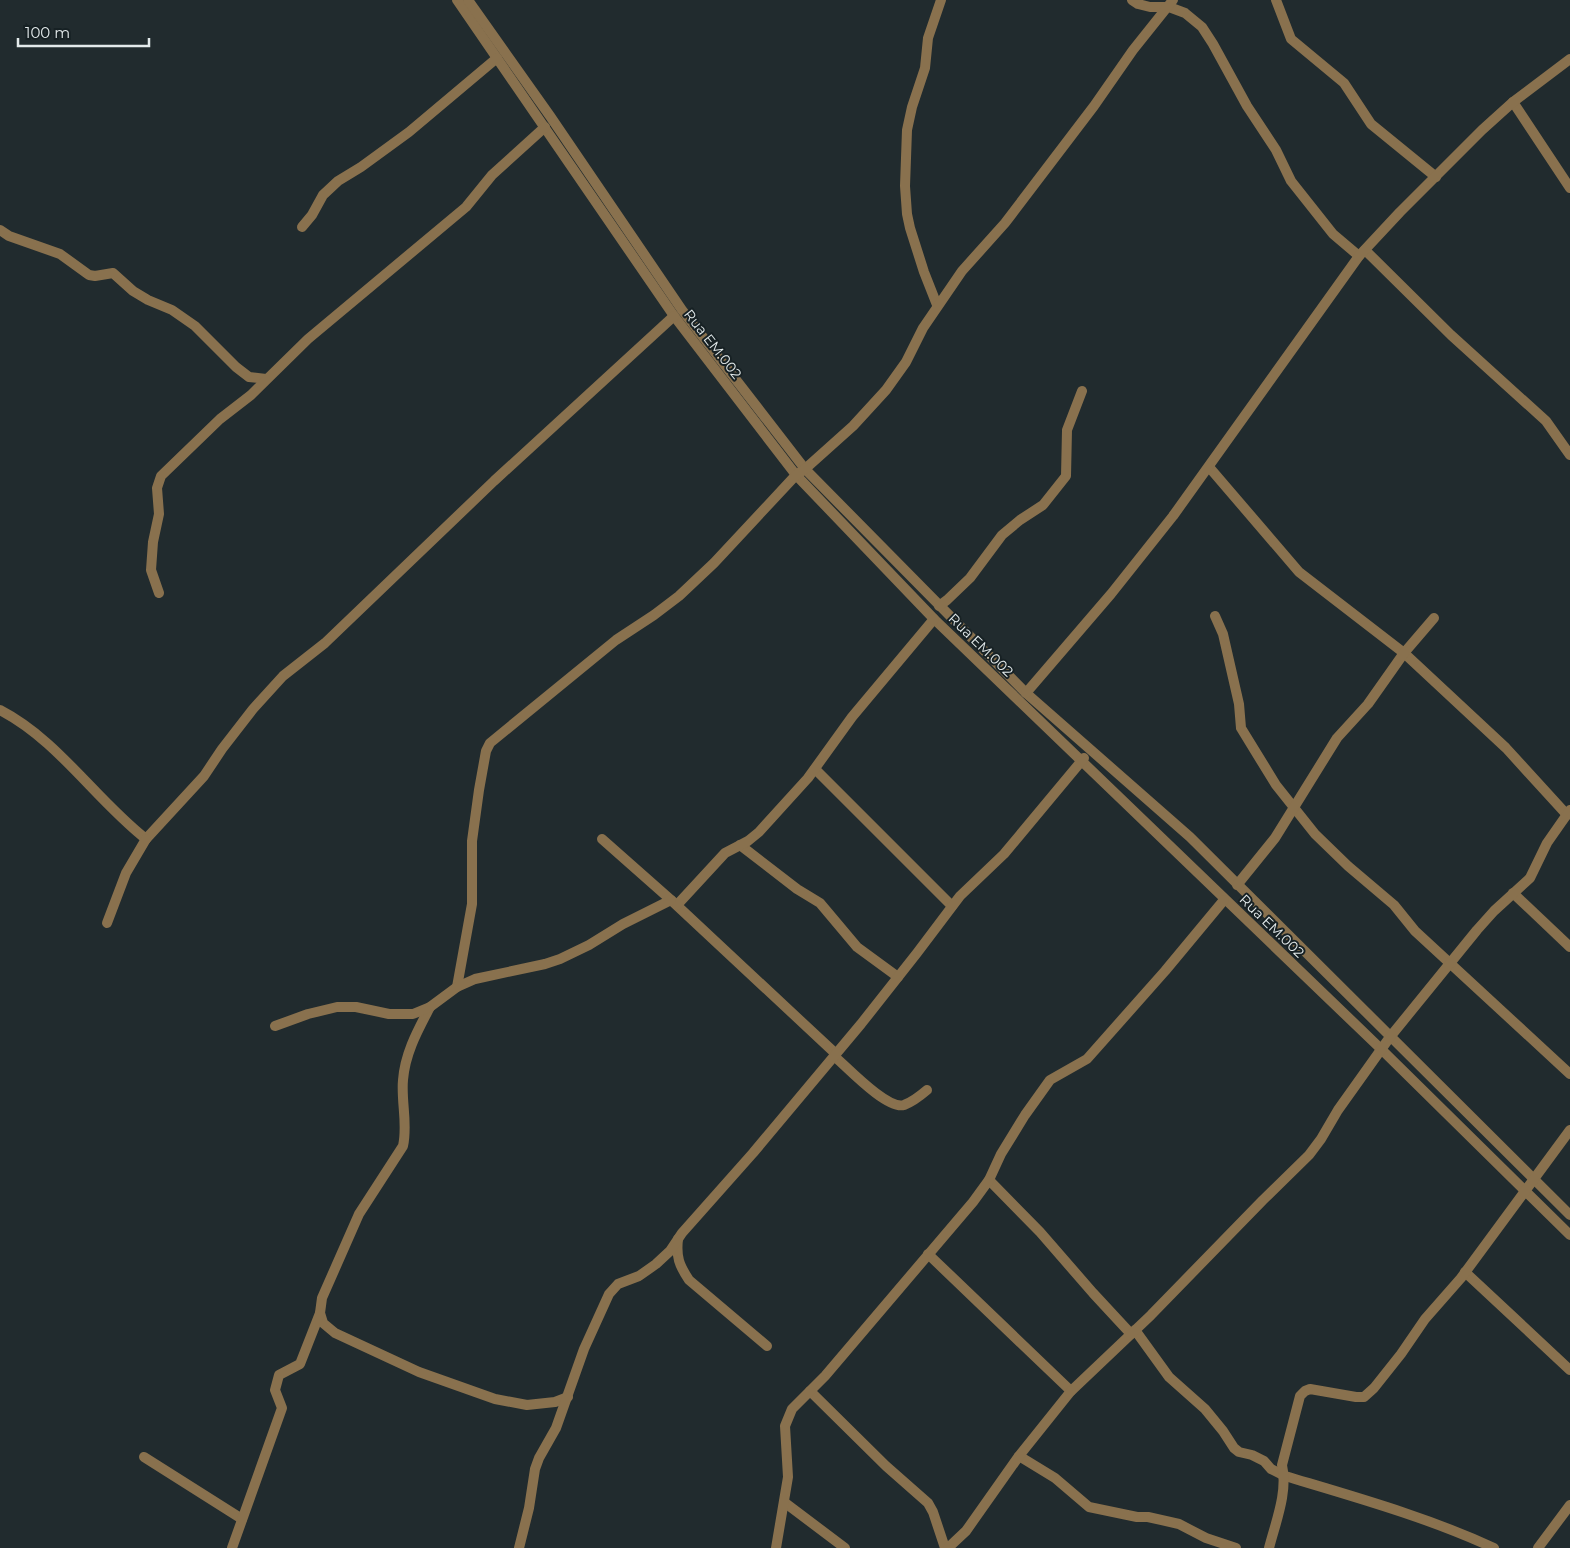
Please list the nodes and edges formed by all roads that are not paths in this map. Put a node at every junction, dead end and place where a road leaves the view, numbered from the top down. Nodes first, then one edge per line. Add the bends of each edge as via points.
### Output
1 (457, 0) edge
2 (468, 0) edge
3 (941, 0) edge
4 (1132, 0) edge
5 (1276, 0) edge
6 (1171, 3) edge
7 (497, 58) junction
8 (1570, 59) edge
9 (1513, 102) junction
10 (544, 127) junction
11 (1436, 177) junction
12 (1570, 188) edge
13 (302, 227) dead end
14 (0, 230) edge
15 (1362, 253) junction
16 (937, 305) junction
17 (674, 316) junction
18 (266, 379) junction
19 (1082, 391) dead end
20 (1570, 455) edge
21 (1209, 466) junction
22 (801, 472) junction
23 (159, 593) dead end
24 (939, 606) junction
25 (1215, 616) dead end
26 (1434, 618) dead end
27 (934, 619) junction
28 (1404, 653) junction
29 (1026, 693) junction
30 (0, 710) edge
31 (1090, 750) junction
32 (1081, 761) junction
33 (815, 769) junction
34 (1293, 807) junction
35 (1568, 812) edge
36 (146, 839) junction
37 (602, 839) dead end
38 (740, 845) junction
39 (1237, 884) junction
40 (1513, 893) junction
41 (1224, 900) junction
42 (674, 902) junction
43 (952, 906) junction
44 (107, 923) dead end
45 (1570, 947) edge
46 (1450, 964) junction
47 (898, 977) junction
48 (457, 987) junction
49 (430, 1007) junction
50 (274, 1026) dead end
51 (1390, 1037) junction
52 (1381, 1050) junction
53 (835, 1055) junction
54 (1570, 1074) edge
55 (927, 1090) dead end
56 (1570, 1130) edge
57 (1533, 1178) junction
58 (989, 1180) junction
59 (1526, 1191) junction
60 (1570, 1215) edge
61 (1570, 1236) edge
62 (678, 1239) junction
63 (928, 1254) junction
64 (1465, 1272) junction
65 (320, 1313) junction
66 (1133, 1332) junction
67 (767, 1346) dead end
68 (1570, 1370) edge
69 (810, 1390) junction
70 (1071, 1391) junction
71 (568, 1397) junction
72 (1019, 1456) junction
73 (144, 1457) dead end
74 (1285, 1476) junction
75 (784, 1502) junction
76 (1570, 1505) edge
77 (242, 1519) junction
78 (232, 1548) edge
79 (519, 1548) edge
80 (776, 1548) edge
81 (845, 1548) edge
82 (946, 1548) edge
83 (1236, 1548) edge
84 (1269, 1548) edge
85 (1494, 1548) edge
86 (1538, 1548) edge

1 - 7 street, Rua EM.002
2 - 22 street, Rua EM.002 via 682,310
3 - 16 street via 928,38 925,68 912,107 905,186 906,214
4 - 6 street via 1150,7
5 - 11 street via 1291,39 1344,83 1371,124
6 - 15 street via 1202,27 1276,150 1291,181 1333,234
6 - 16 street via 1040,178
7 - 10 street, Rua EM.002
7 - 13 street via 409,132 338,181 323,196
8 - 9 street
9 - 11 street
9 - 12 street
10 - 17 street, Rua EM.002
10 - 18 street via 492,175 466,207 308,339
11 - 15 street
14 - 18 street via 60,254 89,275 113,273 133,291 172,310 195,326 236,368 249,377
15 - 20 street via 1546,420
15 - 21 street
16 - 22 street via 906,362 886,390 853,426
17 - 22 street, Rua EM.002
17 - 36 street via 494,481 326,643 283,676 242,722 204,776
18 - 23 street via 160,476 156,488 159,514 151,570
19 - 24 street via 1067,430 1066,476 1043,505 1002,535 970,578
21 - 28 street via 1299,572
21 - 29 street via 1111,594
22 - 24 street, Rua EM.002
22 - 27 street, Rua EM.002
22 - 48 street via 679,596 616,640 490,743 472,841 472,904
24 - 29 street, Rua EM.002
25 - 34 street via 1224,634 1240,704 1241,728
26 - 28 street
27 - 32 street, Rua EM.002
27 - 33 street via 852,717
28 - 34 street via 1368,704 1337,738
28 - 35 street via 1506,748
29 - 31 street, Rua EM.002
30 - 36 street via 33,730 121,819
31 - 32 street
31 - 39 street, Rua EM.002 via 1190,837
32 - 41 street, Rua EM.002
32 - 43 street via 1004,854
33 - 38 street via 759,832
33 - 43 street
34 - 39 street via 1275,838
34 - 46 street via 1315,834 1394,905 1415,931
35 - 40 street via 1547,843 1530,878
36 - 44 street via 126,872
37 - 42 street
38 - 42 street
38 - 47 street via 820,903 857,948
39 - 51 street, Rua EM.002
40 - 45 street
40 - 46 street
41 - 52 street, Rua EM.002
41 - 58 street via 1087,1059 1050,1080 1001,1154
42 - 48 street via 623,924 560,959 475,979
42 - 53 street
43 - 47 street
46 - 51 street
46 - 54 street
47 - 53 street
48 - 49 street
49 - 50 street via 413,1014 337,1007
49 - 65 street via 405,1062 403,1146 359,1214 322,1298
51 - 52 street
51 - 57 street, Rua EM.002
52 - 59 street, Rua EM.002
52 - 66 street via 1309,1155
53 - 55 street via 869,1088 890,1103 902,1106
53 - 62 street
56 - 57 street
57 - 59 street
57 - 60 street, Rua EM.002
58 - 63 street
58 - 66 street
59 - 61 street, Rua EM.002
59 - 64 street
62 - 67 street via 680,1266 689,1280
62 - 71 street via 656,1264 639,1276 618,1284 609,1294 584,1349
63 - 69 street
63 - 70 street
64 - 68 street
64 - 74 street via 1364,1397 1305,1390 1300,1396 1282,1465
65 - 71 street via 323,1323 335,1333 452,1385 495,1399 528,1405
65 - 77 street via 300,1364 279,1375 274,1390 282,1408
66 - 70 street
66 - 74 street via 1170,1377 1205,1409 1234,1448 1264,1461
69 - 75 street via 792,1409 785,1426 788,1476
69 - 82 street via 928,1503
70 - 72 street
71 - 79 street via 535,1469
72 - 82 street via 966,1531
72 - 83 street via 1055,1478 1089,1507 1179,1524
73 - 77 street
74 - 84 street
74 - 85 street via 1390,1508
75 - 80 street
75 - 81 street
76 - 86 street
77 - 78 street

